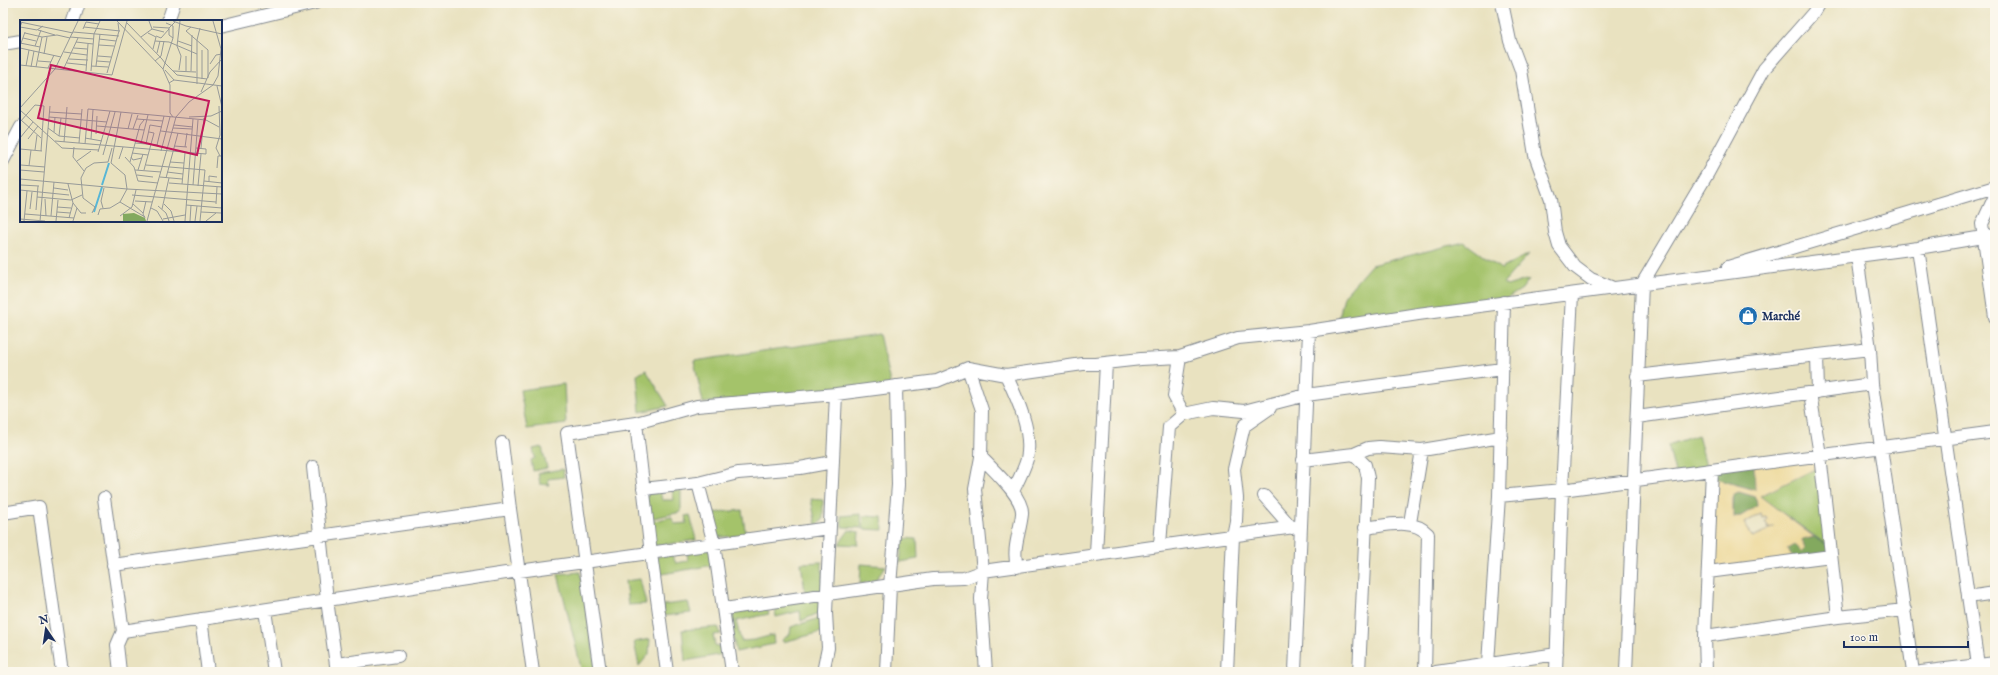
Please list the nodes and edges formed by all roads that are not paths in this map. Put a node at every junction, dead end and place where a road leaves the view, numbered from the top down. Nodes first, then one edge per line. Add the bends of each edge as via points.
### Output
1 (79, 3) edge
2 (174, 3) edge
3 (315, 3) edge
4 (1502, 3) edge
5 (1820, 3) edge
6 (73, 20) edge
7 (168, 20) edge
8 (222, 26) edge
9 (20, 41) edge
10 (3, 44) edge
11 (20, 129) edge
12 (3, 161) edge
13 (1995, 187) edge
14 (1995, 196) edge
15 (1989, 236) edge
16 (1918, 248) junction
17 (1857, 256) junction
18 (1694, 278) junction
19 (1642, 284) junction
20 (1993, 284) edge
21 (1613, 288) junction
22 (1572, 294) junction
23 (1504, 302) junction
24 (1995, 316) edge
25 (1308, 331) junction
26 (1870, 349) junction
27 (1818, 355) junction
28 (1180, 357) junction
29 (1106, 363) junction
30 (968, 368) junction
31 (1502, 369) junction
32 (1006, 375) junction
33 (1638, 376) junction
34 (1872, 384) junction
35 (896, 386) junction
36 (1814, 392) junction
37 (836, 394) junction
38 (1306, 395) junction
39 (1276, 404) junction
40 (1184, 414) junction
41 (1637, 417) junction
42 (636, 423) junction
43 (1995, 432) edge
44 (1501, 437) junction
45 (1946, 438) junction
46 (502, 443) dead end
47 (1881, 447) junction
48 (1422, 450) junction
49 (1354, 454) junction
50 (1820, 455) junction
51 (981, 457) junction
52 (1303, 460) junction
53 (833, 462) junction
54 (314, 467) dead end
55 (1712, 470) junction
56 (1634, 480) junction
57 (698, 483) junction
58 (643, 489) junction
59 (1562, 490) junction
60 (1013, 491) junction
61 (1264, 496) dead end
62 (1499, 496) junction
63 (104, 498) dead end
64 (510, 509) junction
65 (1294, 510) dead end
66 (3, 513) edge
67 (1283, 518) junction
68 (1410, 523) junction
69 (1296, 527) junction
70 (829, 528) junction
71 (1365, 528) junction
72 (1262, 532) junction
73 (320, 536) junction
74 (1233, 536) junction
75 (714, 544) junction
76 (1160, 546) junction
77 (651, 554) junction
78 (1096, 554) junction
79 (1831, 556) junction
80 (586, 563) junction
81 (113, 565) junction
82 (1017, 567) junction
83 (983, 571) junction
84 (519, 572) junction
85 (1708, 572) junction
86 (890, 586) junction
87 (1995, 593) edge
88 (827, 594) junction
89 (1968, 597) junction
90 (327, 600) junction
91 (724, 608) junction
92 (265, 610) junction
93 (1905, 610) junction
94 (1838, 617) junction
95 (201, 619) junction
96 (123, 631) junction
97 (1705, 636) junction
98 (1557, 654) junction
99 (398, 656) dead end
100 (1995, 662) edge
101 (1488, 664) junction
102 (337, 668) edge
103 (1979, 668) edge
104 (62, 672) edge
105 (120, 672) edge
106 (208, 672) edge
107 (274, 672) edge
108 (533, 672) edge
109 (600, 672) edge
110 (667, 672) edge
111 (732, 672) edge
112 (823, 672) edge
113 (886, 672) edge
114 (986, 672) edge
115 (1227, 672) edge
116 (1295, 672) edge
117 (1359, 672) edge
118 (1425, 672) edge
119 (1436, 672) edge
120 (1556, 672) edge
121 (1626, 672) edge
122 (1706, 672) edge
123 (1913, 672) edge
124 (1921, 672) edge

1 - 6 street
2 - 7 street
3 - 8 street
4 - 21 street via 1510,41 1521,70 1535,155 1552,199 1559,246 1575,267 1591,279
5 - 19 street via 1764,69 1708,173
9 - 10 street
11 - 12 street
13 - 18 street
14 - 15 street via 1982,224
15 - 16 street
15 - 20 street
16 - 17 street
16 - 45 street
17 - 18 street
17 - 26 street
18 - 19 street
19 - 21 street
19 - 33 street
20 - 24 street
21 - 22 street
22 - 23 street
22 - 59 street
23 - 25 street
23 - 31 street
25 - 28 street via 1238,338
25 - 38 street
26 - 27 street
26 - 34 street
27 - 33 street
27 - 36 street
28 - 29 street
28 - 40 street via 1174,396
29 - 32 street
29 - 78 street
30 - 32 street
30 - 35 street via 937,381
30 - 51 street via 982,410
31 - 38 street
31 - 44 street
32 - 60 street via 1021,407 1027,439 1027,459
33 - 41 street
34 - 36 street
34 - 47 street
35 - 37 street
35 - 86 street via 898,485
36 - 41 street
36 - 50 street
37 - 42 street via 697,406
37 - 53 street
38 - 39 street
38 - 52 street
39 - 40 street via 1244,411 1213,408
39 - 74 street via 1244,426 1234,469 1237,498
40 - 76 street via 1169,427
41 - 56 street
42 - 58 street
42 - 80 street via 567,432
43 - 45 street
44 - 48 street
44 - 62 street
45 - 47 street
45 - 89 street
46 - 64 street
47 - 50 street
47 - 93 street
48 - 49 street via 1379,447 1368,448
48 - 68 street
49 - 52 street
49 - 71 street via 1365,465 1368,478
50 - 55 street
50 - 79 street
51 - 60 street
51 - 83 street via 975,489
52 - 69 street
53 - 57 street via 800,468 738,473
53 - 70 street
54 - 73 street
55 - 56 street
55 - 85 street
56 - 59 street
56 - 121 street
57 - 58 street
57 - 75 street
58 - 77 street
59 - 62 street
59 - 98 street
60 - 82 street via 1022,512 1016,540
61 - 67 street
62 - 101 street
63 - 81 street
64 - 73 street
64 - 84 street
65 - 67 street
66 - 104 street via 39,507
67 - 69 street
67 - 72 street
68 - 71 street
68 - 118 street via 1421,527 1429,537
69 - 72 street
69 - 116 street
70 - 75 street
70 - 88 street
71 - 117 street
72 - 74 street
73 - 81 street
73 - 90 street
74 - 76 street
74 - 115 street
75 - 77 street
75 - 91 street
76 - 78 street
77 - 80 street
77 - 110 street
78 - 82 street
79 - 85 street
79 - 94 street
80 - 84 street
80 - 109 street
81 - 96 street
82 - 83 street
83 - 86 street via 964,578 933,579
83 - 114 street via 981,599
84 - 90 street
84 - 108 street
85 - 97 street
86 - 88 street
86 - 113 street
87 - 89 street
88 - 91 street
88 - 112 street via 828,648
89 - 103 street
90 - 92 street
90 - 102 street
91 - 111 street
92 - 95 street
92 - 107 street
93 - 94 street
93 - 123 street
94 - 97 street
95 - 96 street
95 - 106 street
96 - 105 street via 117,645
97 - 122 street
98 - 101 street
98 - 120 street
99 - 102 street
100 - 103 street
101 - 119 street
103 - 124 street

